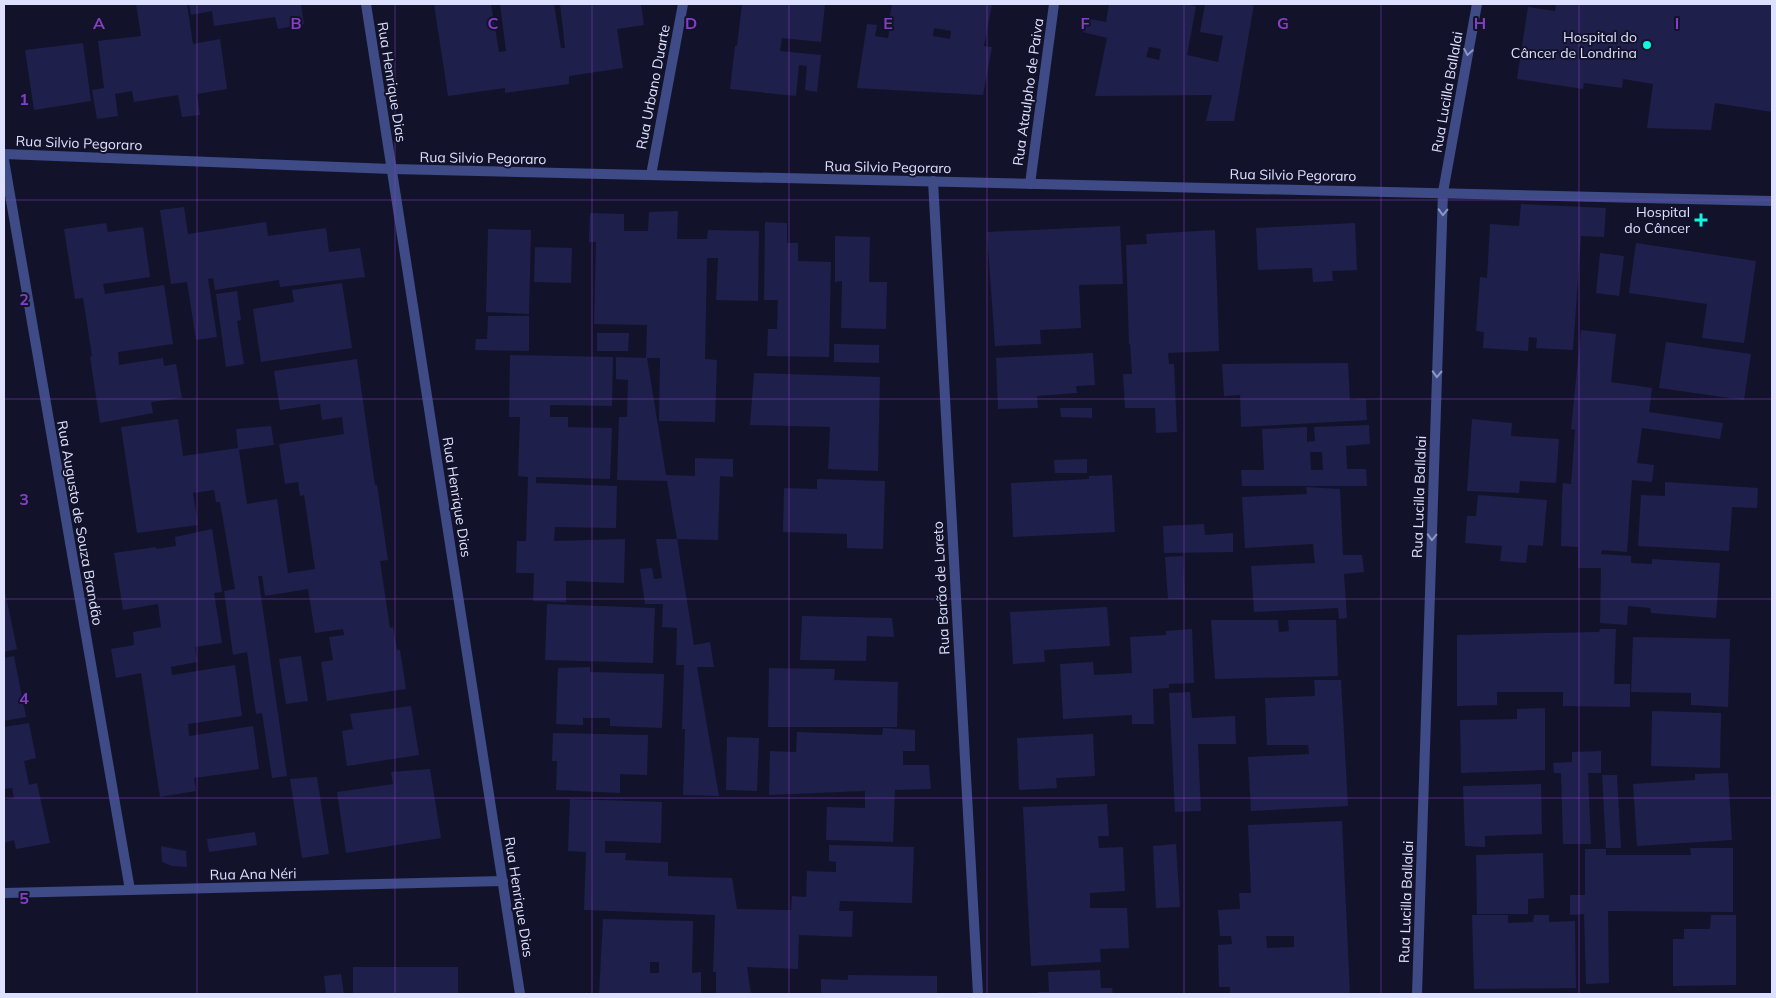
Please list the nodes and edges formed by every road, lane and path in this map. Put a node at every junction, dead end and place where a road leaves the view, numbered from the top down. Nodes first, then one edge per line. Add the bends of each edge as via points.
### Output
1 (366, 4) edge
2 (683, 4) edge
3 (1054, 4) edge
4 (1477, 4) edge
5 (4, 154) edge
6 (4, 160) edge
7 (392, 169) junction
8 (651, 175) junction
9 (933, 181) junction
10 (1030, 184) junction
11 (1443, 192) junction
12 (1772, 201) edge
13 (503, 881) junction
14 (130, 890) junction
15 (4, 893) edge
16 (520, 994) edge
17 (978, 994) edge
18 (1417, 994) edge

1 - 7 street, Rua Henrique Dias
2 - 8 street, Rua Urbano Duarte
3 - 10 street, Rua Ataulpho de Paiva
4 -> 11 street, Rua Lucilla Ballalai
5 - 7 street, Rua Silvio Pegoraro
6 - 14 street, Rua Augusto de Souza Brandão
7 - 8 street, Rua Silvio Pegoraro
7 - 13 street, Rua Henrique Dias
8 - 9 street, Rua Silvio Pegoraro
9 - 10 street, Rua Silvio Pegoraro
9 - 17 street, Rua Barão de Loreto
10 - 11 street, Rua Silvio Pegoraro
11 - 12 street, Rua Silvio Pegoraro
11 -> 18 street, Rua Lucilla Ballalai
13 - 14 street, Rua Ana Néri
13 - 16 street, Rua Henrique Dias
14 - 15 street, Rua Ana Néri

